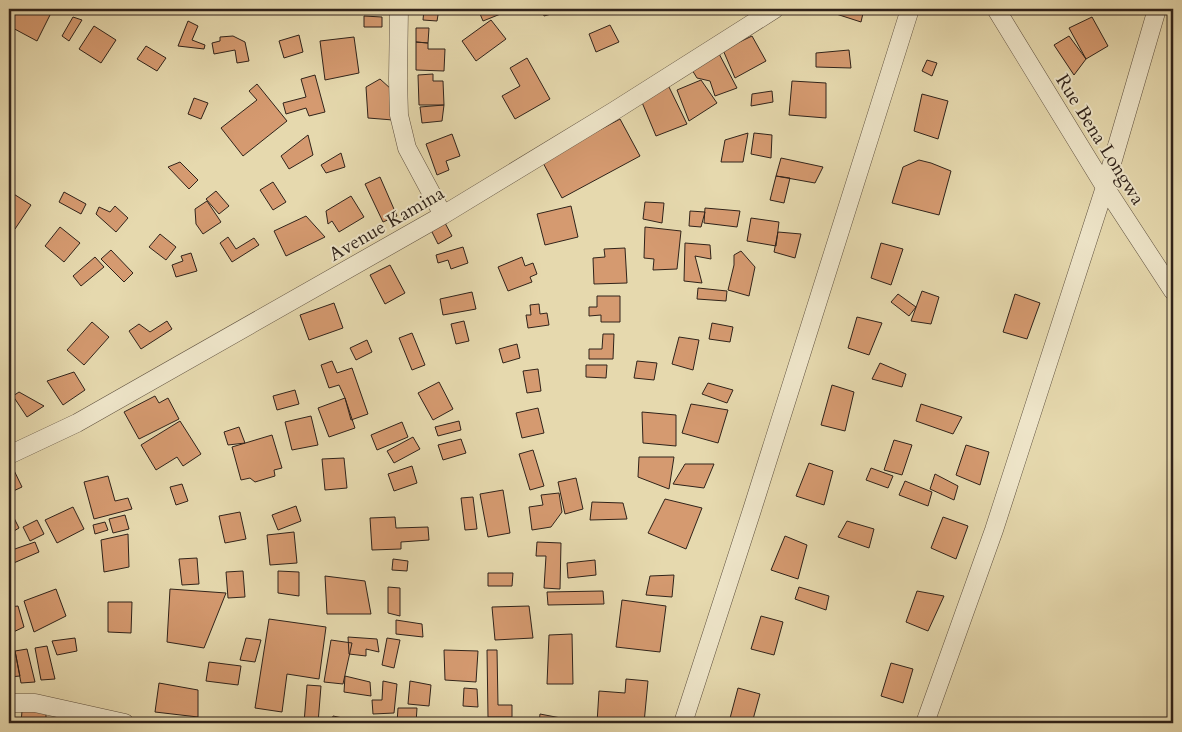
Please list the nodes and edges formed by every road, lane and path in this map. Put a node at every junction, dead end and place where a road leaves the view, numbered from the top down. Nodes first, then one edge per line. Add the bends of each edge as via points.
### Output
1 (399, 9) edge
2 (775, 9) edge
3 (910, 9) edge
4 (996, 9) edge
5 (1157, 9) edge
6 (1105, 187) junction
7 (443, 215) junction
8 (1173, 291) edge
9 (9, 455) edge
10 (9, 703) edge
11 (125, 723) edge
12 (683, 723) edge
13 (925, 723) edge

1 - 7 street via 399,115 407,148
2 - 7 street, Avenue Kamina
3 - 12 street
4 - 6 street, Rue Bena Longwa
5 - 6 street
6 - 8 street, Rue Bena Longwa
6 - 13 street via 994,530
7 - 9 street, Avenue Kamina via 78,423
10 - 11 street via 35,703

